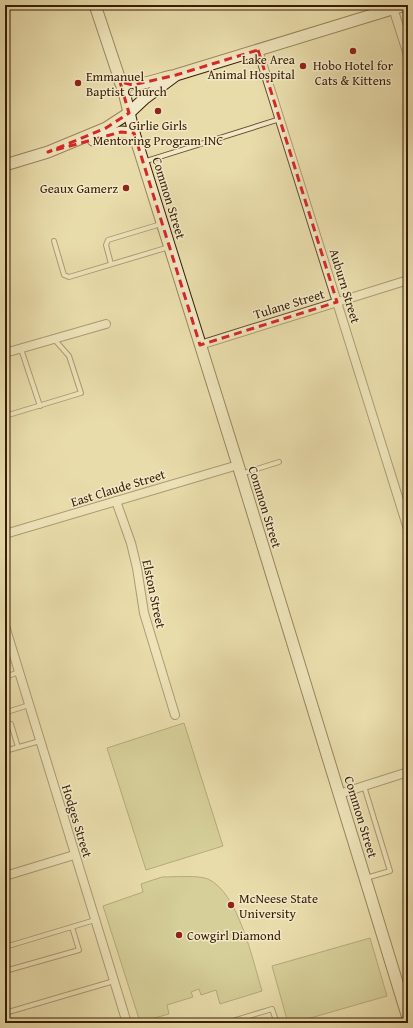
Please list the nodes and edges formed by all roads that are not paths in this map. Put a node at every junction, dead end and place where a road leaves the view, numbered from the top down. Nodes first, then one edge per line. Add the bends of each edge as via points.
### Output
1 (95, 5) edge
2 (404, 5) edge
3 (393, 8) junction
4 (258, 50) junction
5 (408, 55) edge
6 (176, 75) junction
7 (120, 82) junction
8 (129, 113) junction
9 (280, 119) junction
10 (134, 133) junction
11 (48, 152) junction
12 (143, 162) junction
13 (5, 166) edge
14 (162, 223) junction
15 (54, 241) dead end
16 (169, 246) junction
17 (111, 264) junction
18 (408, 280) edge
19 (337, 302) junction
20 (106, 324) dead end
21 (54, 339) junction
22 (200, 345) junction
23 (21, 349) junction
24 (5, 353) edge
25 (40, 406) junction
26 (5, 416) edge
27 (279, 462) dead end
28 (239, 469) junction
29 (116, 501) junction
30 (408, 529) edge
31 (5, 534) edge
32 (5, 626) edge
33 (19, 672) junction
34 (5, 677) edge
35 (5, 705) edge
36 (29, 705) junction
37 (175, 715) dead end
38 (11, 724) dead end
39 (40, 741) junction
40 (18, 747) junction
41 (5, 751) edge
42 (408, 772) edge
43 (364, 786) junction
44 (339, 794) junction
45 (74, 855) junction
46 (5, 876) edge
47 (365, 878) junction
48 (95, 920) junction
49 (72, 927) junction
50 (5, 947) edge
51 (5, 971) edge
52 (114, 981) junction
53 (5, 1013) edge
54 (408, 1018) edge
55 (127, 1023) edge
56 (226, 1023) edge
57 (276, 1023) edge

1 - 7 street, Common Street
2 - 3 street
3 - 4 street
3 - 5 street
4 - 6 street
4 - 9 street, Auburn Street
6 - 7 street via 133,84
6 - 8 street
7 - 8 street, Common Street
8 - 10 street, Common Street
8 - 11 street via 106,128
9 - 12 lane
9 - 19 street, Auburn Street
10 - 11 street via 121,132
10 - 12 street, Common Street
11 - 13 street
12 - 14 street, Common Street
14 - 16 street, Common Street
14 - 17 lane via 108,240 106,245
15 - 17 lane via 66,277
16 - 17 lane
16 - 22 street, Common Street
18 - 19 street, Tulane Street
19 - 22 street, Tulane Street
19 - 30 street, Auburn Street
20 - 21 street
21 - 23 street
21 - 25 lane via 69,356 81,393
22 - 28 street, Common Street
23 - 24 street
23 - 25 lane
25 - 26 lane
27 - 28 lane
28 - 29 street, East Claude Street
28 - 44 street, Common Street
29 - 31 street, East Claude Street
29 - 37 street, Elston Street via 131,543 144,613
32 - 33 street, Hodges Street
33 - 34 lane
33 - 36 street, Hodges Street
35 - 36 lane via 7,712
36 - 39 street, Hodges Street
38 - 40 lane
39 - 40 lane
39 - 45 street, Hodges Street
40 - 41 lane
42 - 43 street
43 - 44 street
43 - 47 lane via 390,871
44 - 47 street, Common Street
45 - 46 street
45 - 48 street, Hodges Street
47 - 54 street, Common Street
48 - 49 lane
48 - 52 street, Hodges Street
49 - 50 lane
49 - 51 lane via 79,950
52 - 53 lane
52 - 55 street, Hodges Street
56 - 57 lane via 272,1009

